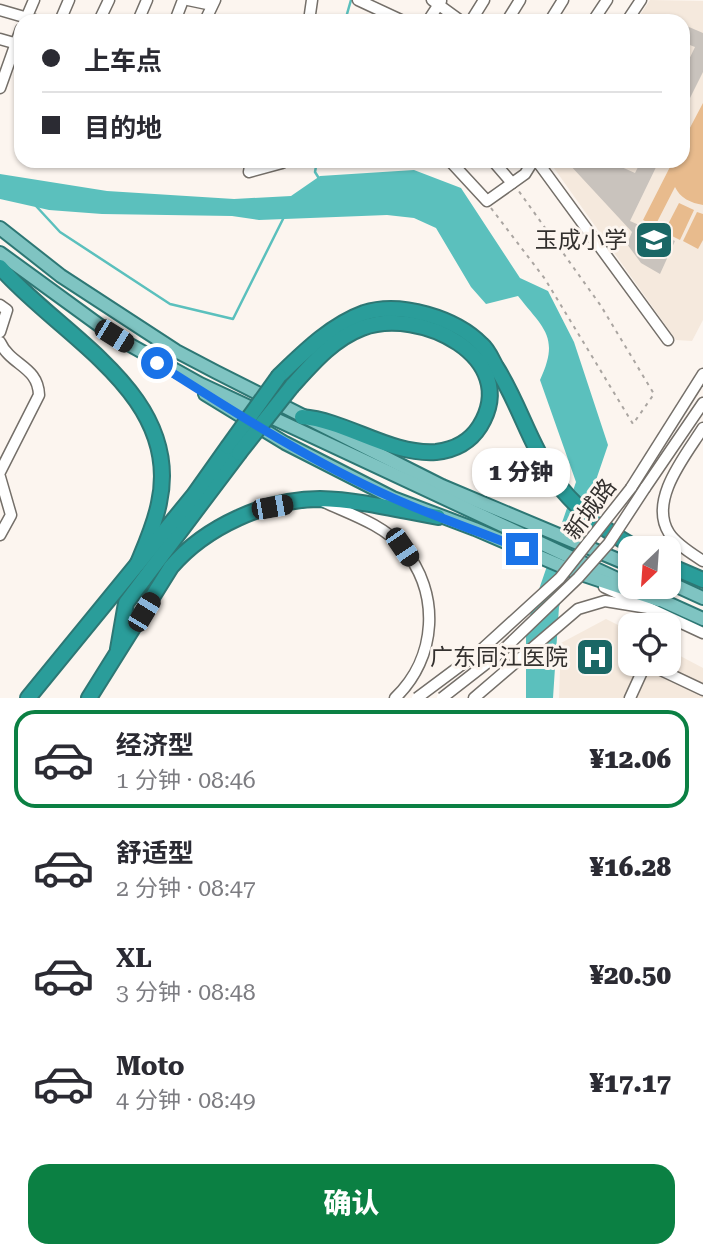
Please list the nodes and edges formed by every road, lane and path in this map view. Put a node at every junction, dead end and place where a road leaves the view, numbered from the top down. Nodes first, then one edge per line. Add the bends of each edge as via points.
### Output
1 (186, 0) edge
2 (358, 0) edge
3 (438, 1) edge
4 (214, 2) edge
5 (389, 14) edge
6 (453, 14) edge
7 (14, 54) edge
8 (0, 88) edge
9 (456, 168) edge
10 (499, 168) edge
11 (530, 168) edge
12 (540, 168) edge
13 (512, 183) junction
14 (487, 201) junction
15 (0, 228) edge
16 (0, 253) edge
17 (0, 267) edge
18 (0, 305) edge
19 (0, 332) edge
20 (114, 336) junction
21 (668, 340) dead end
22 (0, 342) edge
23 (703, 374) edge
24 (703, 403) edge
25 (302, 417) junction
26 (703, 428) edge
27 (233, 450) junction
28 (0, 474) edge
29 (317, 499) junction
30 (438, 517) junction
31 (0, 535) edge
32 (618, 536) edge
33 (618, 560) edge
34 (703, 561) edge
35 (138, 564) junction
36 (578, 567) junction
37 (681, 571) edge
38 (703, 580) edge
39 (618, 581) edge
40 (681, 586) edge
41 (681, 588) edge
42 (703, 592) edge
43 (703, 598) edge
44 (659, 600) joint
45 (648, 608) junction
46 (703, 619) edge
47 (703, 633) edge
48 (117, 657) junction
49 (640, 676) edge
50 (673, 676) edge
51 (703, 690) edge
52 (28, 698) edge
53 (89, 698) edge
54 (395, 698) edge
55 (417, 698) edge
56 (442, 698) edge
57 (474, 698) edge
58 (630, 698) edge

1 - 4 street
2 - 5 street
3 - 6 street
7 - 8 street
9 - 14 street
10 - 13 street
11 - 13 street
12 - 21 street
13 - 14 street
13 - 14 path via 566,254 654,394 633,424 545,279
15 - 25 main road via 61,276 176,351
16 - 20 main road
17 - 35 highway via 29,299 126,384 144,413 156,440 160,500
18 - 19 street via 7,310
20 - 30 main road via 285,443 370,488
20 - 36 main road via 200,384 539,542
22 - 28 street via 5,354 39,382 39,395
23 - 55 street, 新城路, bridge via 631,488 560,578 480,651
24 - 56 street, 新城路, bridge via 601,552 578,578 501,652
25 - 27 highway, bridge via 330,422 411,451 436,452 468,440 486,415 491,396 487,379 459,342 405,323 362,328 315,361
25 - 33 main road via 442,486
26 - 34 street via 671,480 663,519 670,535
27 - 32 highway, bridge via 279,376 316,341 365,313 424,312 455,325 483,345 556,482 576,505
27 - 35 highway
27 - 48 highway via 126,603
28 - 31 street via 11,515
29 - 30 highway
29 - 48 highway via 244,517 185,550 170,567
29 - 54 street via 379,529 402,547 428,591 431,618 422,656 409,685
30 - 36 main road via 545,559
35 - 52 highway
36 - 39 main road
36 - 44 main road
36 - 45 street
37 - 38 highway
40 - 42 main road
41 - 43 main road
44 - 46 main road
45 - 47 street
45 - 57 street via 605,601 578,609
48 - 53 highway
49 - 58 street
50 - 51 street

